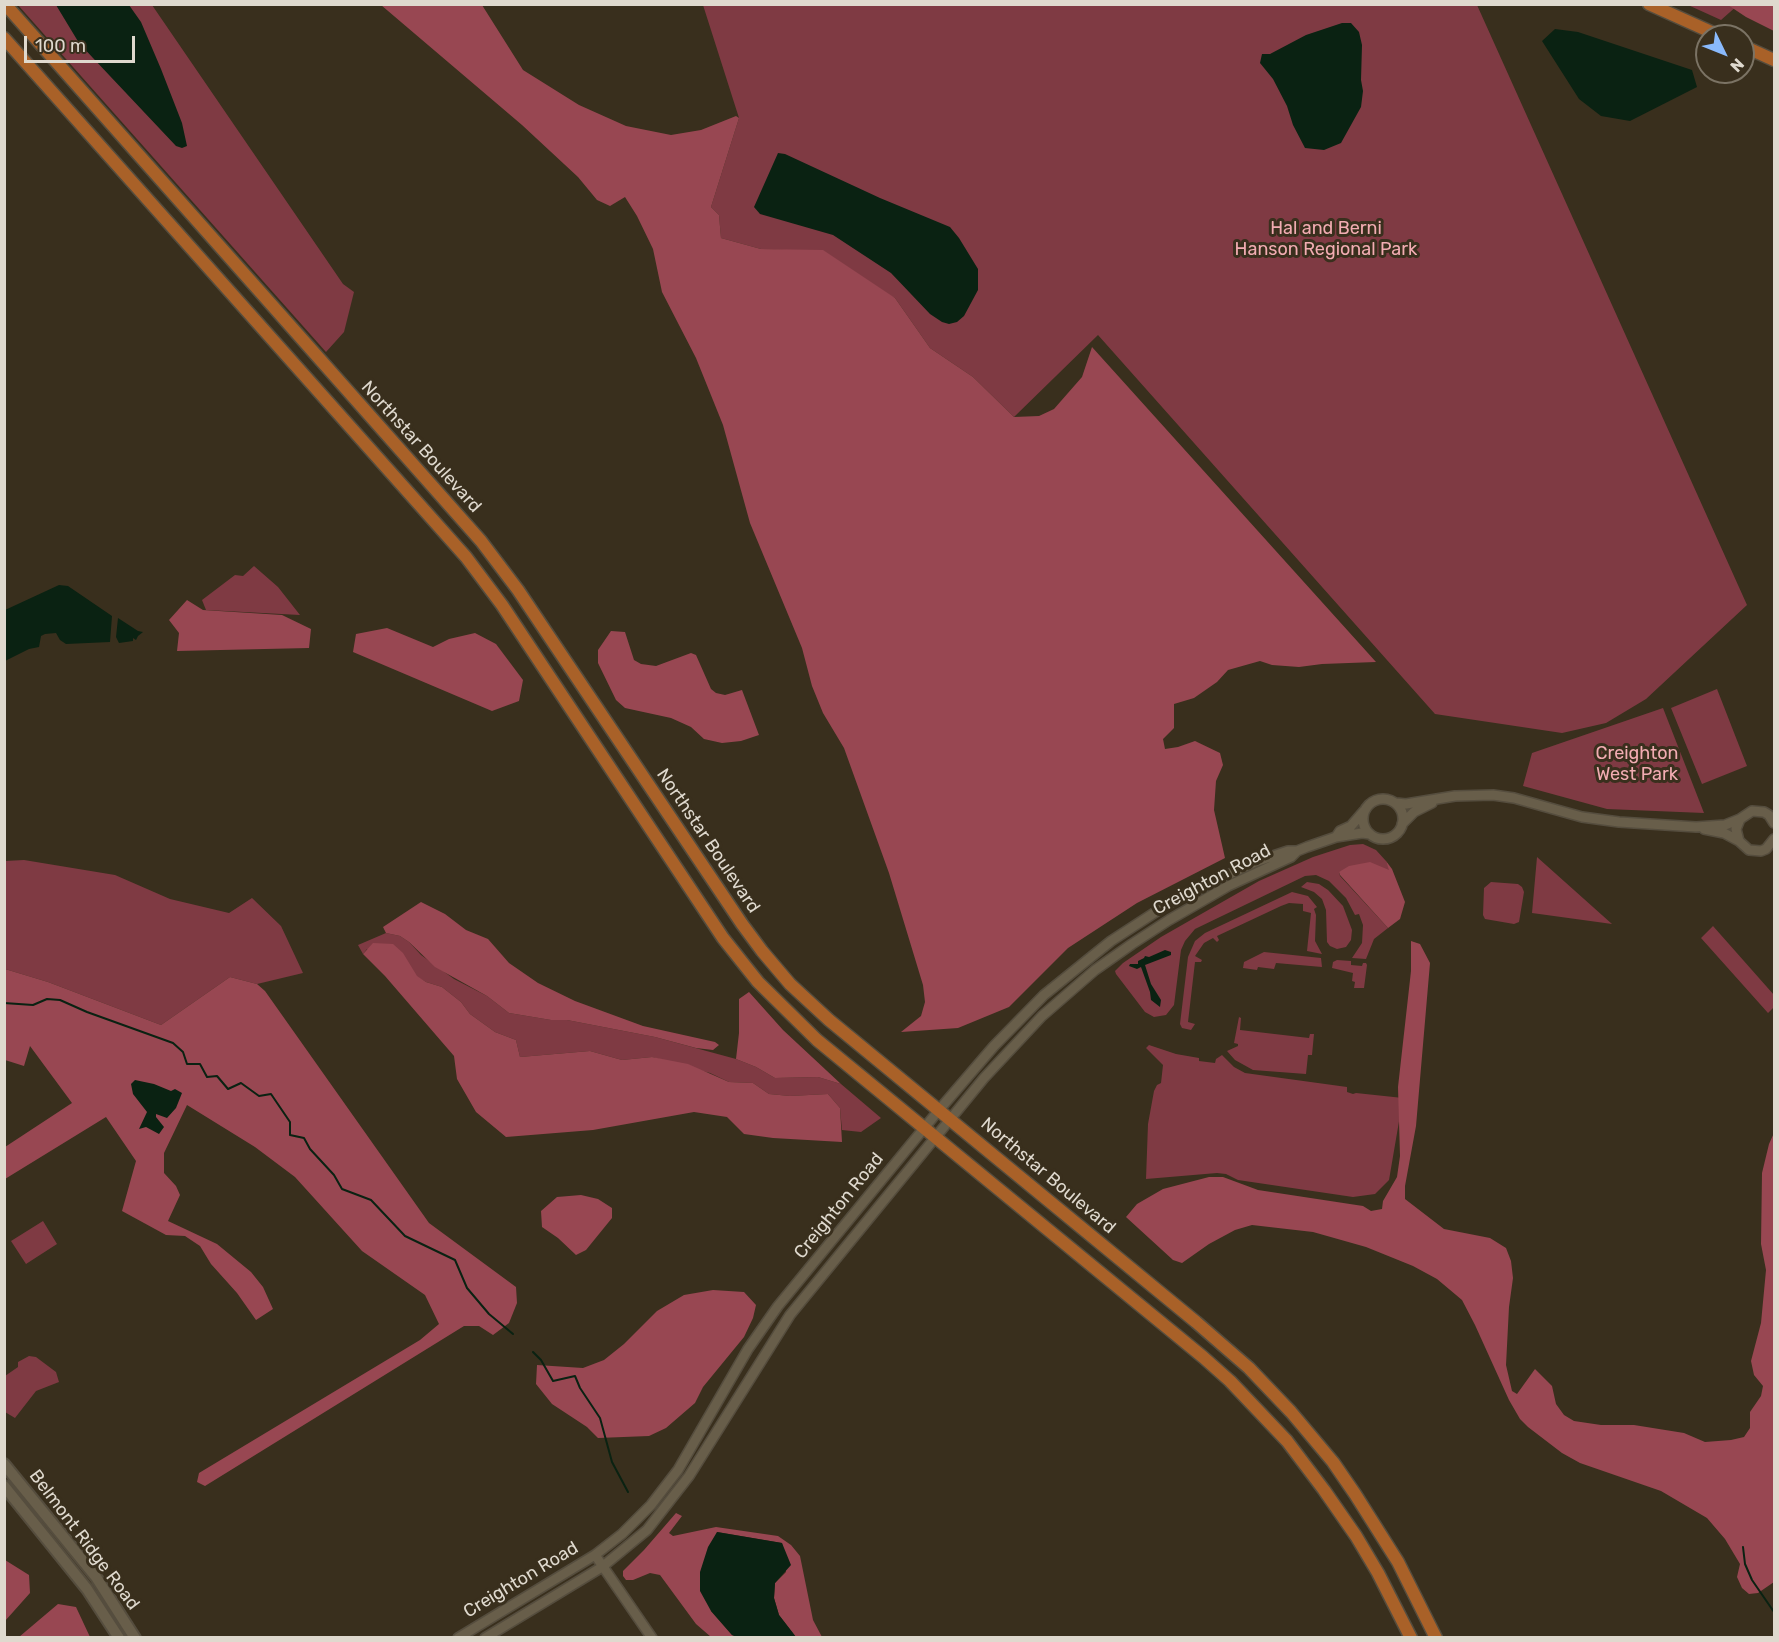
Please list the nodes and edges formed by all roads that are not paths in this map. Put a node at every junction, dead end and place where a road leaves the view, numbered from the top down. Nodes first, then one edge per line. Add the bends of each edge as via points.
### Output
1 (5, 4) edge
2 (1649, 4) edge
3 (1695, 25) edge
4 (4, 38) edge
5 (1755, 51) edge
6 (1774, 60) edge
7 (1440, 799) junction
8 (1396, 803) junction
9 (1367, 806) junction
10 (1740, 819) junction
11 (1774, 822) edge
12 (1402, 824) junction
13 (1696, 827) junction
14 (1370, 834) junction
15 (1333, 838) junction
16 (1739, 841) junction
17 (1774, 842) edge
18 (1297, 851) junction
19 (939, 1110) junction
20 (950, 1119) junction
21 (924, 1128) junction
22 (936, 1137) junction
23 (4, 1464) edge
24 (4, 1486) edge
25 (595, 1556) junction
26 (602, 1567) junction
27 (119, 1638) edge
28 (135, 1638) edge
29 (458, 1638) edge
30 (484, 1638) edge
31 (652, 1638) edge
32 (1411, 1638) edge
33 (1436, 1638) edge

1 - 19 main road, Northstar Boulevard via 481,541 530,607 762,951 829,1020
2 - 3 main road
4 - 21 main road via 466,557 502,605 723,938 752,975 817,1040
5 - 6 main road
7 - 8 street, Creighton Road
7 - 12 street, Creighton Road via 1414,812
7 - 13 street, Creighton Road via 1493,795 1591,818
8 - 9 street, Creighton Road via 1378,799
8 - 12 street via 1402,812
9 - 14 street via 1363,821
9 - 15 street, Creighton Road via 1351,826
10 - 11 street, Creighton Road via 1746,813 1758,811
10 - 13 street, Creighton Road via 1725,825
10 - 16 street via 1736,830
12 - 14 street, Creighton Road via 1389,838
13 - 16 street, Creighton Road
14 - 15 street, Creighton Road
15 - 18 street, Creighton Road
16 - 17 street, Creighton Road via 1755,851
18 - 19 street, Creighton Road via 1255,862 1189,892 1112,941 1018,1020
18 - 20 street, Creighton Road via 1169,920 1095,970 1017,1042
19 - 20 main road, Northstar Boulevard
19 - 21 street, Creighton Road
20 - 22 street, Creighton Road
20 - 33 main road, Northstar Boulevard via 1196,1322 1249,1368 1291,1412 1333,1462 1373,1521
21 - 22 main road
21 - 25 street, Creighton Road via 778,1306 748,1349 678,1470 651,1505
22 - 26 street, Creighton Road via 790,1315 669,1503 647,1530
22 - 32 main road via 1203,1357 1258,1410 1287,1441 1346,1521
23 - 28 main road, Belmont Ridge Road via 112,1599
24 - 27 main road, Belmont Ridge Road via 100,1606
25 - 26 street
25 - 29 street, Creighton Road
26 - 30 street, Creighton Road
26 - 31 street

